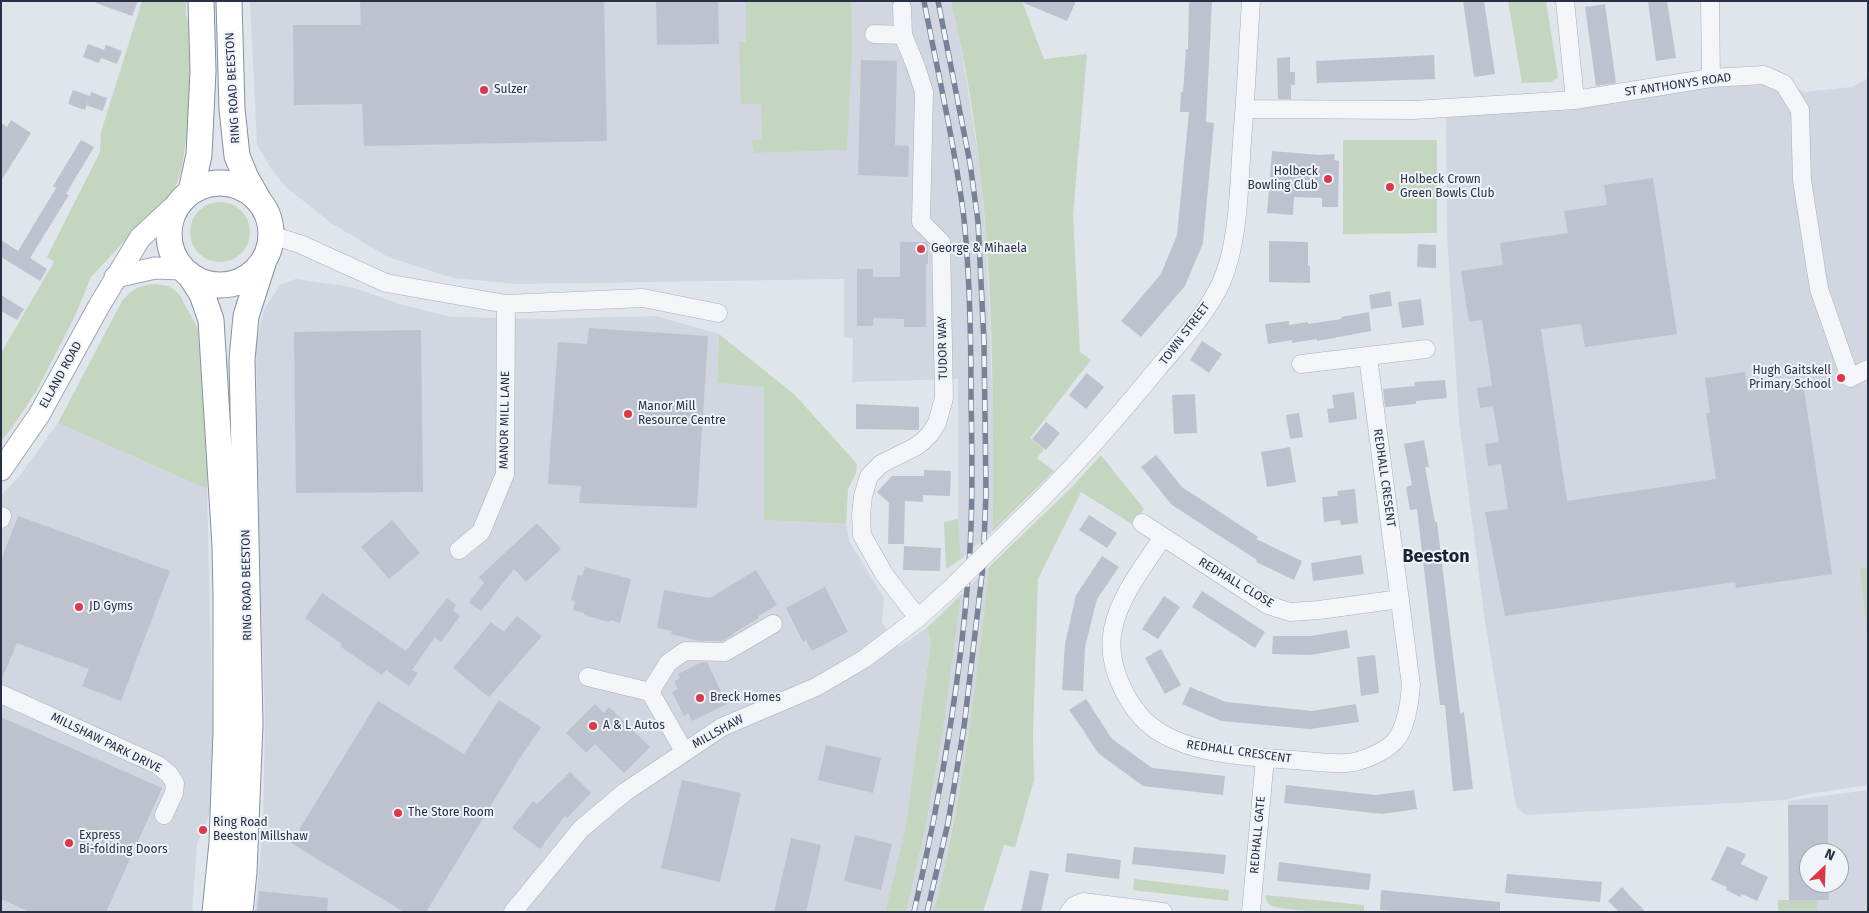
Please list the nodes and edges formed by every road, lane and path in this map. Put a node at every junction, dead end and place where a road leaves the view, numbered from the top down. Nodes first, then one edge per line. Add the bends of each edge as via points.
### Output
1 (201, 1) edge
2 (229, 1) edge
3 (1251, 1) edge
4 (1565, 1) edge
5 (1710, 1) edge
6 (902, 7) dead end
7 (874, 34) dead end
8 (903, 35) junction
9 (1711, 78) junction
10 (1575, 100) junction
11 (1246, 109) junction
12 (187, 195) junction
13 (259, 200) junction
14 (272, 235) junction
15 (264, 260) junction
16 (186, 272) junction
17 (116, 277) junction
18 (506, 304) junction
19 (718, 313) dead end
20 (1426, 348) dead end
21 (1368, 357) junction
22 (1301, 364) dead end
23 (1868, 369) edge
24 (1, 470) edge
25 (1142, 523) dead end
26 (1163, 537) junction
27 (459, 550) dead end
28 (950, 588) joint
29 (1400, 599) junction
30 (918, 618) junction
31 (773, 624) dead end
32 (588, 677) dead end
33 (650, 692) junction
34 (1, 694) edge
35 (684, 751) junction
36 (1266, 758) junction
37 (164, 815) dead end
38 (215, 912) edge
39 (240, 912) edge
40 (513, 912) edge
41 (1069, 912) edge
42 (1163, 912) edge
43 (1251, 912) edge

1 - 12 highway via 204,71 199,155
2 - 13 highway, RING ROAD BEESTON via 232,109 237,156
3 - 11 street, TOWN STREET
4 - 10 street
5 - 9 street
6 - 8 street, TUDOR WAY
7 - 8 street
8 - 30 street, TUDOR WAY via 924,92 921,222 941,242 944,398 937,423 922,442 881,464 869,476 861,515 862,536 884,574
9 - 10 street, ST ANTHONYS ROAD
9 - 23 street, ST ANTHONYS ROAD via 1764,75 1784,84 1800,110 1802,180 1819,289 1850,378
10 - 11 street, ST ANTHONYS ROAD via 1414,110
11 - 28 street, TOWN STREET, bridge via 1230,254 1221,282 1203,313 1116,419 1052,489
12 - 13 highway via 212,183 225,183 249,191
12 - 16 highway via 174,211 169,241
12 - 17 main road, ELLAND ROAD via 140,238
13 - 14 highway via 270,222
14 - 15 highway
14 - 18 street via 300,244 386,283
15 - 16 highway via 248,276 220,285 204,282
15 - 39 highway, RING ROAD BEESTON via 246,316 242,360 250,724
16 - 17 main road via 155,268
16 - 38 highway, RING ROAD BEESTON via 202,294 211,320 225,546 226,732 222,843
17 - 24 main road, ELLAND ROAD via 39,415
18 - 19 street via 643,298
18 - 27 street, MANOR MILL LANE via 505,474 481,532
20 - 21 street
21 - 22 street
21 - 29 street, REDHALL CRESENT
25 - 26 street, REDHALL CLOSE
26 - 29 street, REDHALL CLOSE via 1268,605 1290,612
26 - 36 street, REDHALL CRESCENT via 1119,608 1112,631 1116,675 1140,715 1159,732 1180,743 1207,750
28 - 30 street, MILLSHAW
29 - 36 street, REDHALL CRESCENT via 1411,685 1410,704 1395,742 1370,756 1348,763
30 - 35 street, MILLSHAW via 864,659 816,687 722,728
31 - 33 street via 725,652 685,651 668,664
32 - 33 street
33 - 35 street
34 - 37 street, MILLSHAW PARK DRIVE via 158,765 176,783
35 - 40 street, MILLSHAW via 625,792 581,829
36 - 43 street, REDHALL GATE
41 - 42 street via 1083,902

